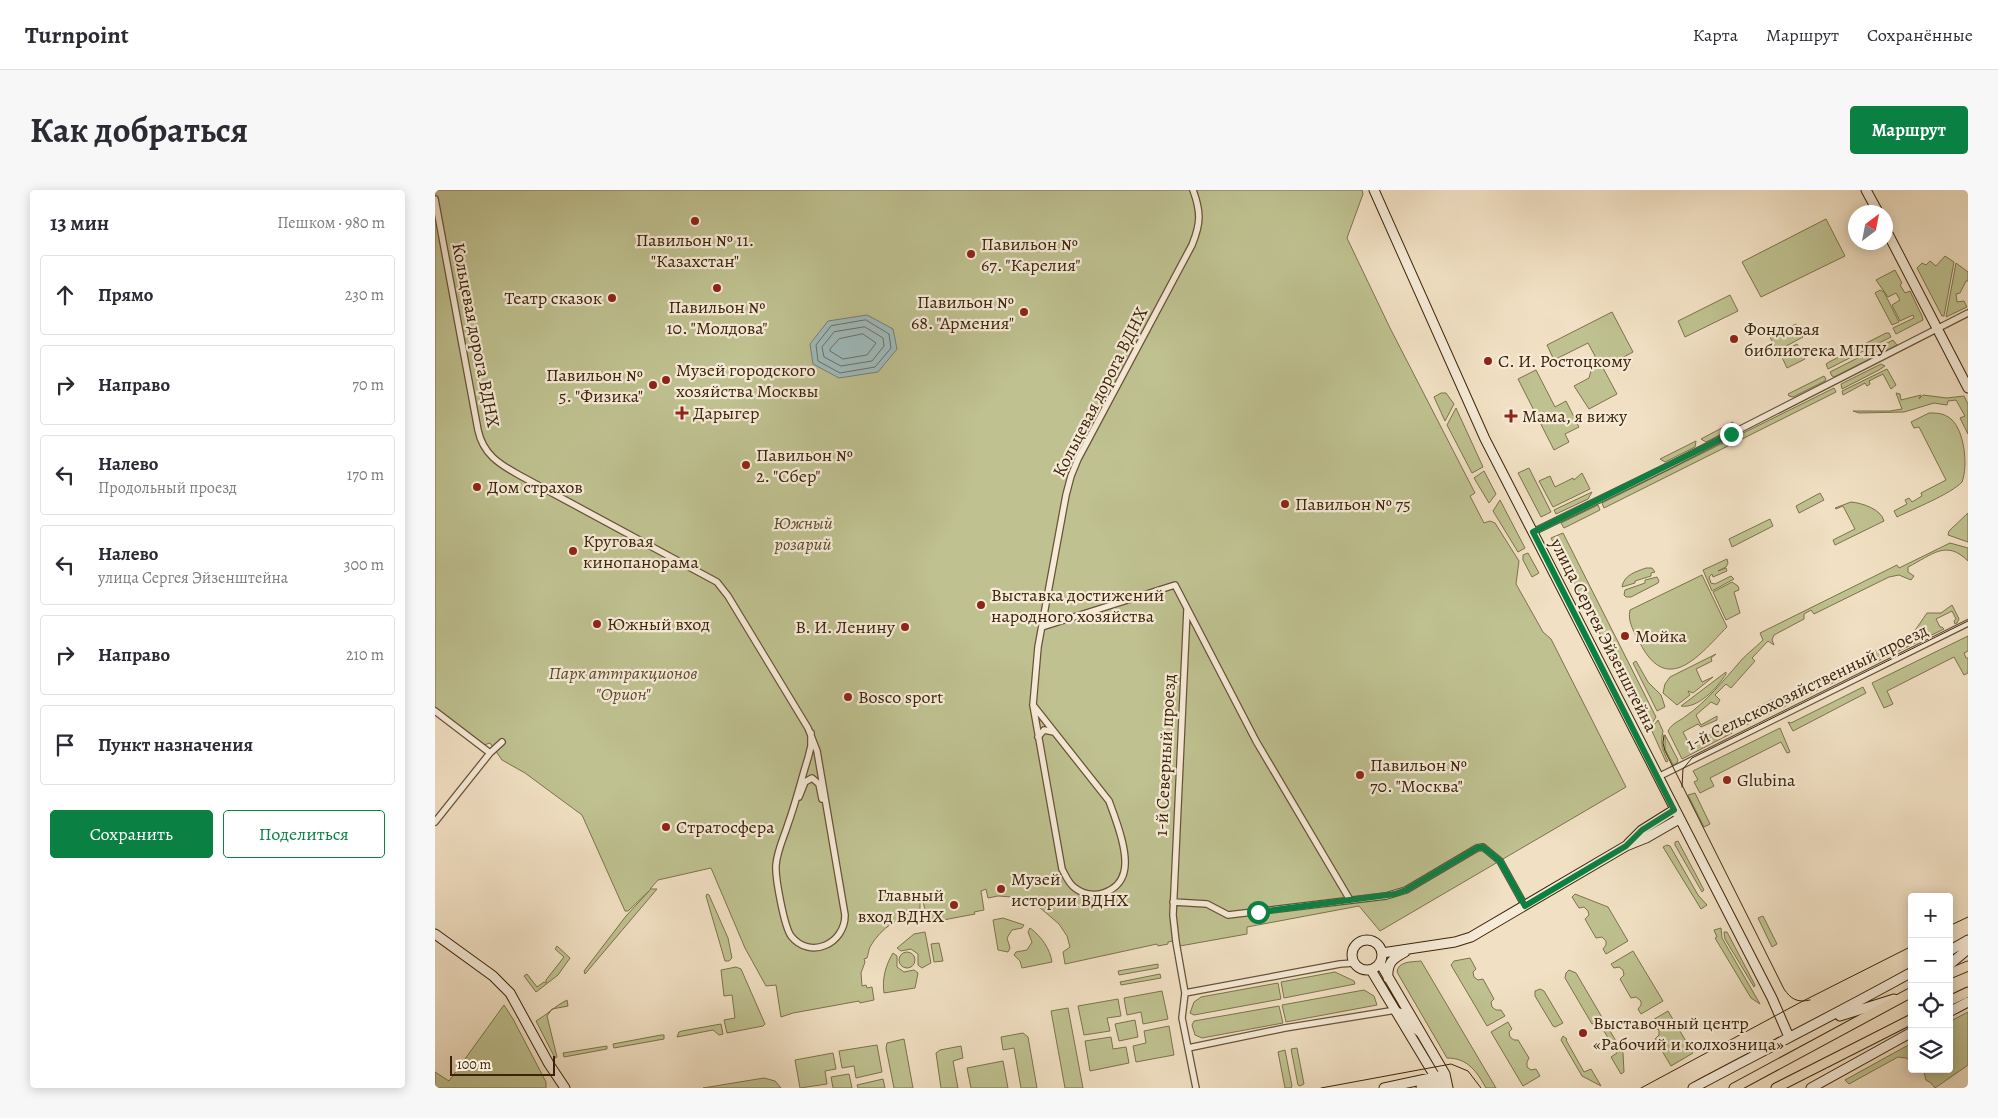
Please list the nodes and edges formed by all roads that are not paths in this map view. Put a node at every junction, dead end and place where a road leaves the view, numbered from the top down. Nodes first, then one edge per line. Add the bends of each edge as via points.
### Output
1 (1193, 190) edge
2 (1374, 190) edge
3 (1866, 190) edge
4 (435, 199) edge
5 (1874, 205) edge
6 (1893, 244) edge
7 (1968, 313) edge
8 (1937, 329) junction
9 (1968, 388) edge
10 (1533, 532) junction
11 (1187, 610) junction
12 (1968, 623) edge
13 (1042, 627) junction
14 (1033, 705) junction
15 (435, 711) edge
16 (811, 733) junction
17 (1055, 734) junction
18 (1038, 737) junction
19 (502, 742) dead end
20 (490, 753) junction
21 (1658, 777) junction
22 (826, 807) junction
23 (794, 808) junction
24 (1674, 810) junction
25 (1679, 819) junction
26 (435, 822) edge
27 (1626, 846) junction
28 (1350, 900) junction
29 (1173, 902) junction
30 (1525, 906) junction
31 (435, 934) edge
32 (1968, 940) edge
33 (1416, 947) junction
34 (1953, 949) edge
35 (1968, 949) edge
36 (1382, 953) junction
37 (1953, 962) edge
38 (1354, 963) junction
39 (1380, 963) junction
40 (1968, 966) edge
41 (1371, 970) junction
42 (1953, 972) edge
43 (1908, 974) edge
44 (1388, 978) junction
45 (1968, 992) edge
46 (1185, 994) junction
47 (1908, 994) edge
48 (1953, 999) edge
49 (1966, 1003) edge
50 (1395, 1010) junction
51 (1953, 1010) edge
52 (1823, 1021) junction
53 (1908, 1021) edge
54 (1908, 1034) edge
55 (1789, 1037) junction
56 (1423, 1038) junction
57 (1188, 1048) junction
58 (557, 1077) junction
59 (1443, 1082) edge
60 (561, 1088) edge
61 (565, 1088) edge
62 (1196, 1088) edge
63 (1384, 1088) edge
64 (1421, 1088) edge
65 (1693, 1088) edge
66 (1734, 1088) edge
67 (1776, 1088) edge
68 (1811, 1088) edge

1 - 13 street, Кольцевая дорога ВДНХ via 1200,213 1192,245 1071,476
2 - 10 main road, улица Сергея Эйзенштейна via 1485,439
3 - 5 main road
4 - 16 street, Кольцевая дорога ВДНХ via 477,430 484,448 505,467 717,582 729,596
6 - 8 main road
7 - 8 street
8 - 9 main road
8 - 10 street
10 - 21 main road, улица Сергея Эйзенштейна
11 - 13 street via 1175,585
11 - 28 street via 1256,741
11 - 29 street, 1-й Северный проезд
12 - 21 street, 1-й Сельскохозяйственный проезд
13 - 14 street, Кольцевая дорога ВДНХ
14 - 17 street, Кольцевая дорога ВДНХ
14 - 18 street, Кольцевая дорога ВДНХ
15 - 20 street
16 - 22 street, Кольцевая дорога ВДНХ
16 - 23 street, Кольцевая дорога ВДНХ via 810,752
17 - 18 street via 1044,730
17 - 18 street, Кольцевая дорога ВДНХ via 1109,802 1115,818 1125,866 1118,885 1109,891 1086,894 1067,881
19 - 20 street
20 - 26 street
21 - 24 main road, улица Сергея Эйзенштейна
22 - 23 street via 819,784 812,778 805,782
22 - 23 street, Кольцевая дорога ВДНХ via 845,921 833,941 814,948 799,943 788,931 776,871
24 - 25 main road, улица Сергея Эйзенштейна
24 - 27 main road via 1642,830
25 - 27 main road
25 - 55 main road, улица Сергея Эйзенштейна
27 - 30 main road
28 - 29 street via 1228,914 1207,904
28 - 30 street via 1406,890 1483,847 1500,861
29 - 46 street, 1-й Северный проезд
30 - 33 main road via 1471,937
31 - 58 main road via 493,976 510,993
32 - 34 main road
33 - 36 main road
33 - 44 main road via 1391,961
35 - 37 main road
36 - 38 main road via 1376,942 1362,941 1353,951
36 - 39 main road
38 - 41 main road
38 - 46 street
39 - 41 main road
39 - 44 main road
40 - 42 main road
41 - 50 main road
43 - 52 main road
44 - 56 main road
45 - 48 main road
46 - 57 street, 1-й Северный проезд via 1182,1018
47 - 52 main road
47 - 66 main road
49 - 51 main road
50 - 56 street via 1401,1012
50 - 57 street
50 - 59 main road
52 - 55 main road
53 - 67 main road
54 - 68 main road
55 - 65 main road
56 - 59 main road
57 - 62 street, 1-й Северный проезд
58 - 60 main road
58 - 61 main road
59 - 63 main road
59 - 64 main road

